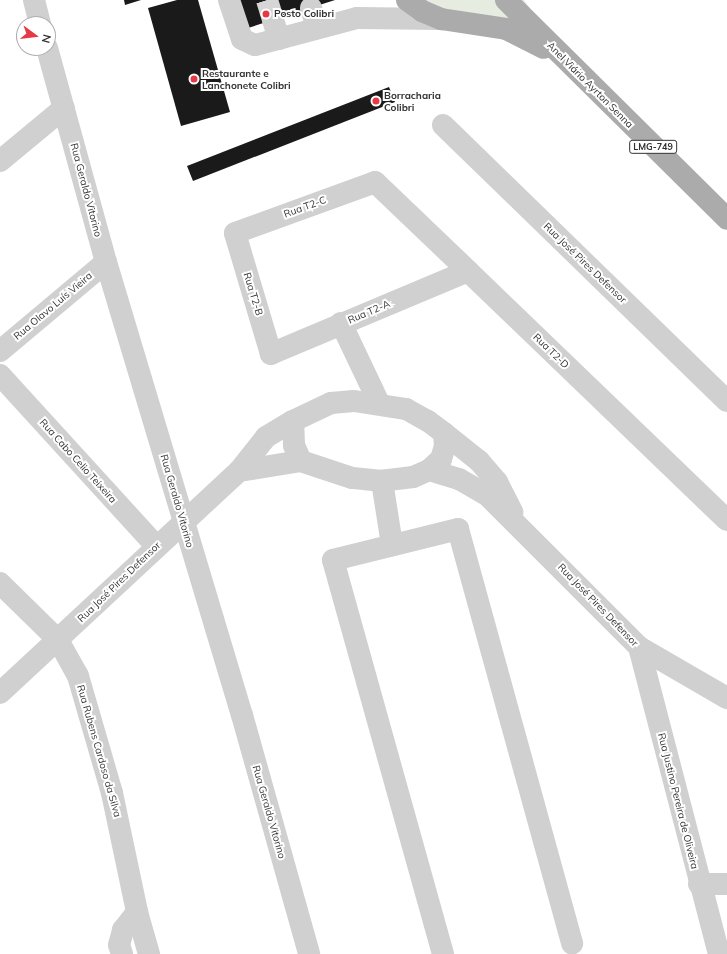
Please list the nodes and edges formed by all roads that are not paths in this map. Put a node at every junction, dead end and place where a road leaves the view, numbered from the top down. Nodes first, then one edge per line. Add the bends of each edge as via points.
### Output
1 (34, 0) edge
2 (229, 0) edge
3 (407, 0) edge
4 (506, 0) edge
5 (524, 0) edge
6 (38, 16) edge
7 (441, 20) junction
8 (49, 56) edge
9 (579, 76) junction
10 (64, 108) junction
11 (443, 125) dead end
12 (0, 161) edge
13 (375, 182) joint
14 (727, 219) edge
15 (234, 233) joint
16 (106, 262) junction
17 (468, 271) junction
18 (341, 324) junction
19 (0, 351) edge
20 (271, 354) joint
21 (0, 375) edge
22 (727, 401) edge
23 (379, 403) junction
24 (293, 421) junction
25 (444, 433) junction
26 (301, 461) junction
27 (239, 470) junction
28 (430, 470) junction
29 (382, 481) junction
30 (727, 520) edge
31 (183, 522) junction
32 (518, 524) junction
33 (392, 545) junction
34 (156, 546) junction
35 (0, 583) edge
36 (58, 640) junction
37 (639, 647) junction
38 (0, 693) edge
39 (727, 698) edge
40 (699, 884) junction
41 (727, 884) edge
42 (137, 912) junction
43 (572, 944) dead end
44 (122, 954) edge
45 (149, 954) edge
46 (309, 954) edge
47 (443, 954) edge
48 (719, 954) edge

1 - 6 street
2 - 7 street via 238,32 248,44 263,45 276,30 314,18
3 - 7 main road
4 - 9 main road, Anel Viário Ayrton Senna / LMG-749
5 - 9 main road
7 - 9 main road via 506,29 545,48
8 - 10 street, Rua Geraldo Vitorino
9 - 14 main road, Anel Viário Ayrton Senna / LMG-749
10 - 12 street
10 - 16 street, Rua Geraldo Vitorino
11 - 22 street, Rua José Pires Defensor
13 - 15 street, Rua T2-C
13 - 17 street, Rua T2-D
15 - 20 street, Rua T2-B
16 - 19 street, Rua Olavo Luís Vieira
16 - 31 street, Rua Geraldo Vitorino
17 - 18 street, Rua T2-A
17 - 30 street, Rua T2-D
18 - 20 street, Rua T2-A
18 - 23 street
21 - 34 street, Rua Cabo Celio Teixeira
23 - 24 street, Rua José Pires Defensor via 331,403
23 - 25 street, Rua José Pires Defensor via 406,409
24 - 26 street via 294,445
24 - 27 street, Rua José Pires Defensor via 266,438
25 - 28 street via 445,446 441,459
25 - 32 street, Rua José Pires Defensor via 479,461 497,482
26 - 27 street
26 - 29 street via 352,478
27 - 31 street, Rua José Pires Defensor
28 - 29 street via 413,477
28 - 32 street, Rua José Pires Defensor via 472,486
29 - 33 street
31 - 34 street, Rua José Pires Defensor
31 - 46 street, Rua Geraldo Vitorino
32 - 37 street, Rua José Pires Defensor
33 - 43 street via 458,529
33 - 47 street via 333,560
34 - 36 street, Rua José Pires Defensor
35 - 36 street, Rua Rubens Cardoso da Silva
36 - 38 street, Rua José Pires Defensor
36 - 42 street, Rua Rubens Cardoso da Silva via 78,676 95,730 112,793
37 - 39 street, Rua José Pires Defensor
37 - 40 street, Rua Justino Pereira de Oliveira
40 - 41 street
40 - 48 street, Rua Justino Pereira de Oliveira
42 - 44 street via 123,930 120,945
42 - 45 street, Rua Rubens Cardoso da Silva

